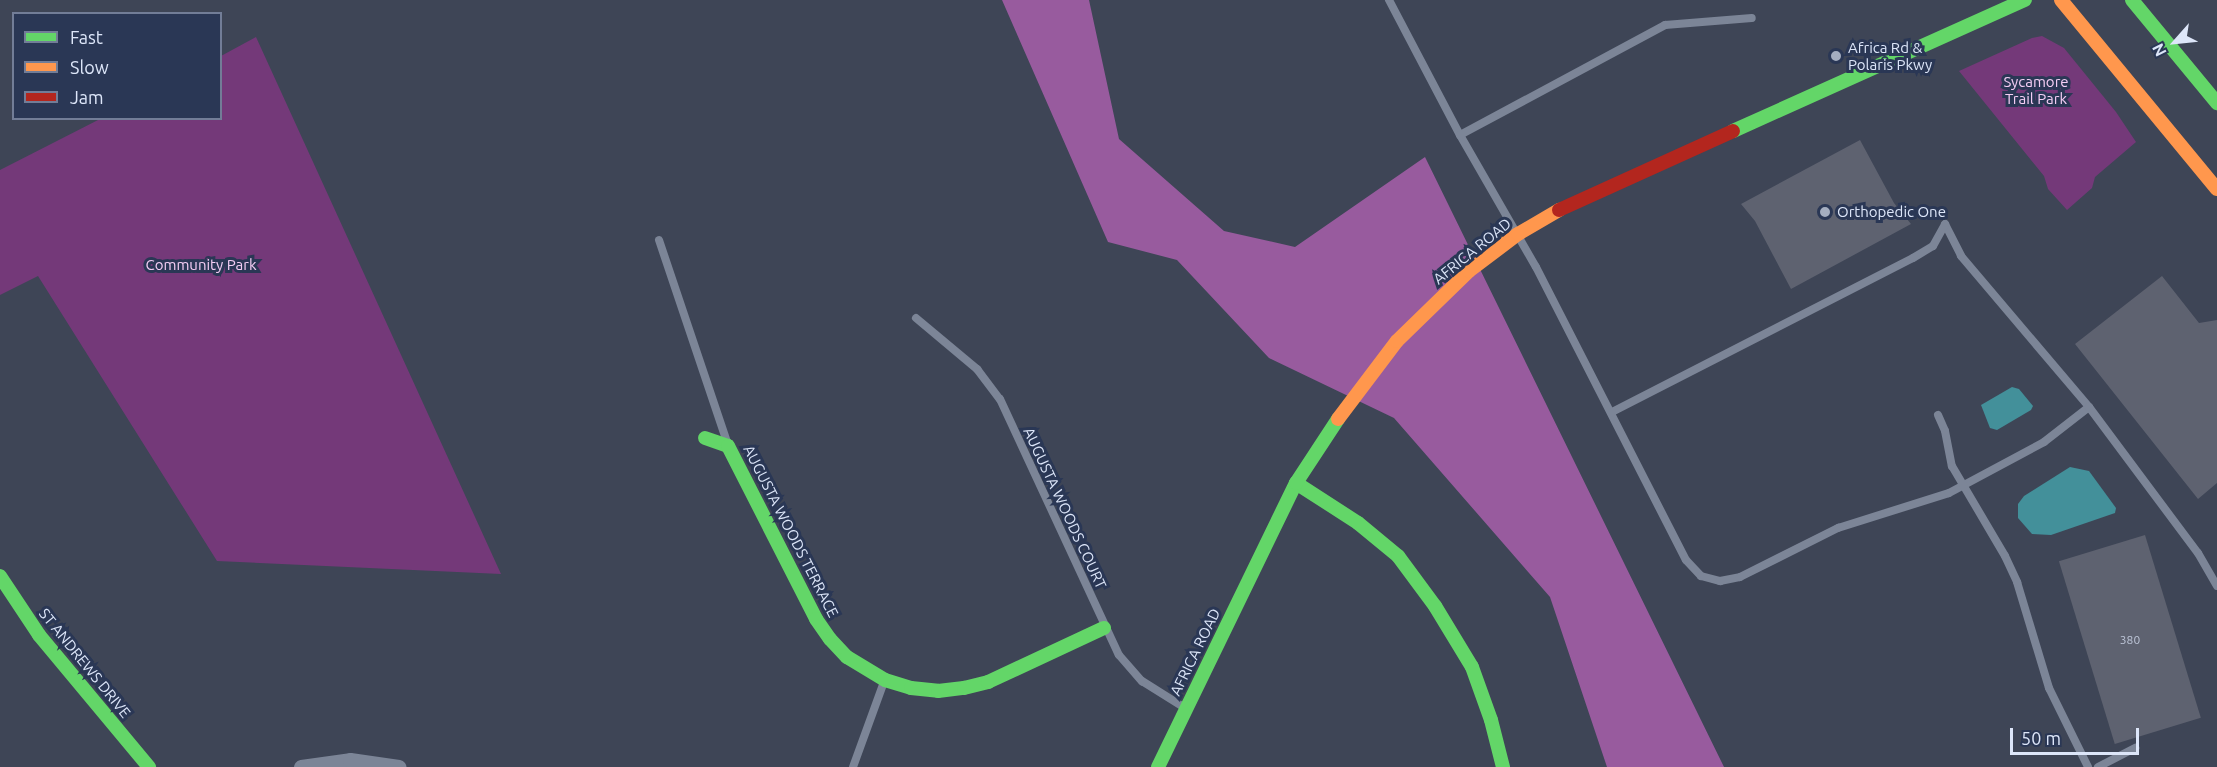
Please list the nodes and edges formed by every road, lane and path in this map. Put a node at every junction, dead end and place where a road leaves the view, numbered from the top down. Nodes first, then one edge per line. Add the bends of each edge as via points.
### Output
1 (1389, 0) edge
2 (2025, 0) edge
3 (2061, 0) edge
4 (2132, 0) edge
5 (1752, 18) dead end
6 (2217, 103) edge
7 (1460, 135) junction
8 (2217, 189) edge
9 (1518, 234) junction
10 (659, 240) dead end
11 (916, 318) dead end
12 (2089, 407) junction
13 (1612, 412) junction
14 (1938, 415) dead end
15 (705, 438) dead end
16 (728, 447) junction
17 (1296, 483) junction
18 (1962, 486) junction
19 (0, 576) edge
20 (2217, 586) edge
21 (1104, 628) junction
22 (885, 680) junction
23 (1186, 709) junction
24 (2135, 748) dead end
25 (149, 767) edge
26 (301, 767) edge
27 (399, 767) edge
28 (853, 767) edge
29 (1158, 767) edge
30 (1503, 767) edge
31 (2088, 767) edge
32 (2098, 767) edge

1 - 7 lane
2 - 9 street, AFRICA ROAD via 1563,208
3 - 8 street
4 - 6 street
5 - 7 lane via 1665,25
7 - 9 lane
9 - 13 lane
9 - 17 street, AFRICA ROAD via 1468,271 1397,341 1320,443
10 - 16 lane
11 - 21 lane, AUGUSTA WOODS COURT via 977,369 1000,399
12 - 13 lane via 1961,256 1945,224 1933,246 1913,258
12 - 18 lane via 2044,442
12 - 20 lane via 2198,553
13 - 18 lane via 1686,560 1701,576 1720,581 1740,577 1838,528
14 - 18 lane via 1952,466
15 - 16 street, AUGUSTA WOODS TERRACE
16 - 22 street, AUGUSTA WOODS TERRACE via 821,626 847,657
17 - 23 street, AFRICA ROAD
17 - 30 street via 1358,523 1398,556 1435,606 1472,667
18 - 31 lane via 2013,573 2049,688
19 - 25 street, ST ANDREWS DRIVE via 39,635
21 - 22 street, AUGUSTA WOODS TERRACE via 988,682 964,688 938,691
21 - 23 lane, AUGUSTA WOODS COURT via 1130,670
22 - 28 lane
23 - 29 street, AFRICA ROAD
24 - 32 lane
26 - 27 street via 350,760

